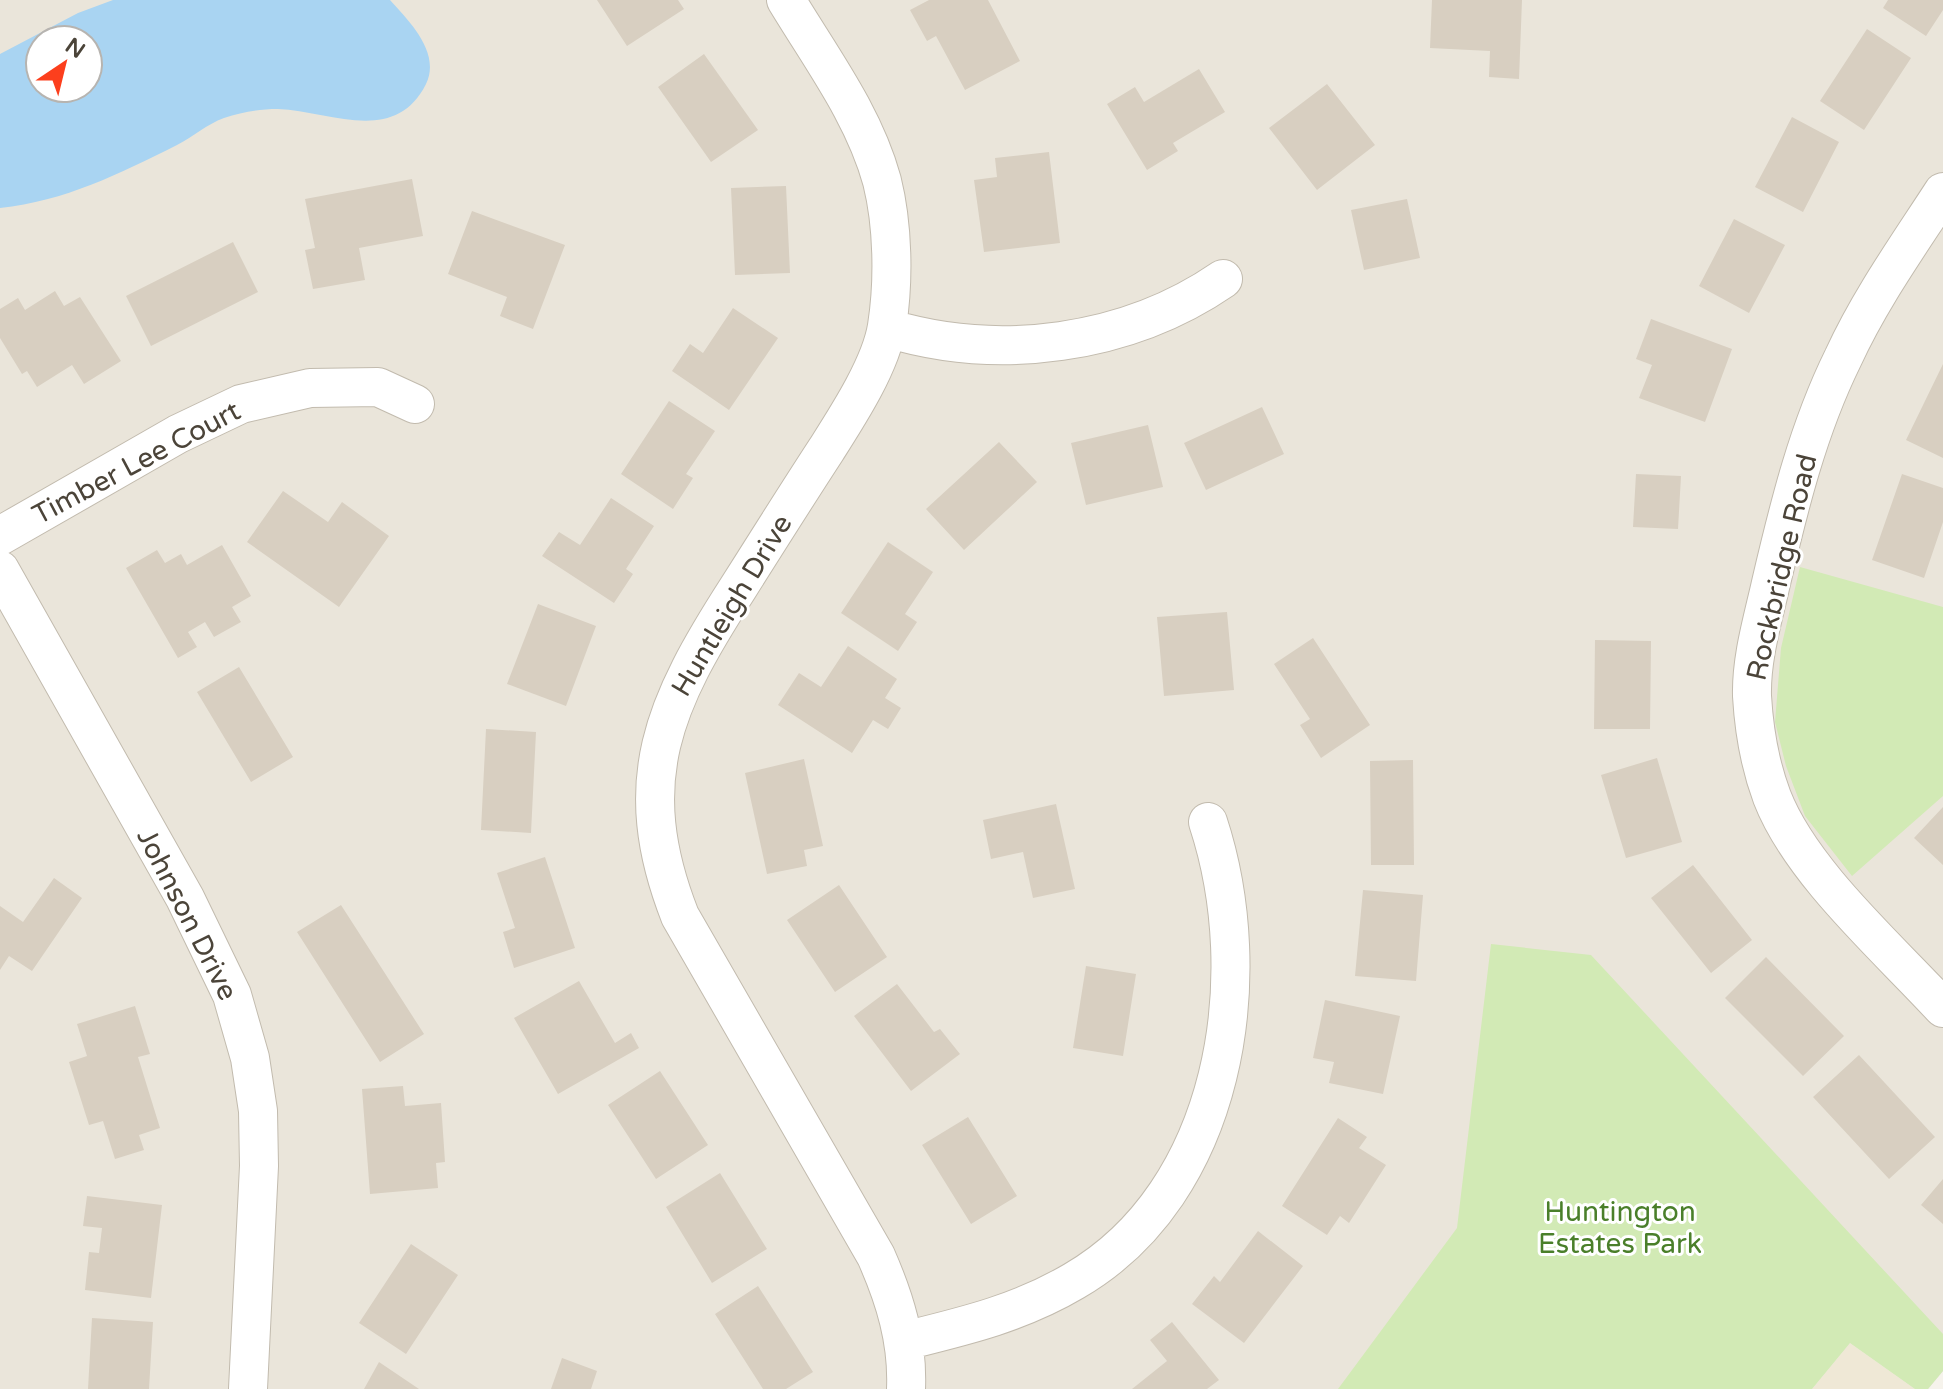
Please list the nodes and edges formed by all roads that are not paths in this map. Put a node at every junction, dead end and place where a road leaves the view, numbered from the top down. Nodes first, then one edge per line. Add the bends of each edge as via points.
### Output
1 (786, 0) edge
2 (1943, 192) edge
3 (1223, 279) dead end
4 (887, 328) junction
5 (415, 404) dead end
6 (0, 536) edge
7 (0, 570) edge
8 (1208, 822) dead end
9 (1943, 1008) edge
10 (904, 1341) junction
11 (248, 1389) edge
12 (906, 1389) edge

1 - 4 street, Huntleigh Drive via 871,145 888,221
2 - 9 street, Rockbridge Road via 1866,313 1820,408 1783,533 1752,694 1758,752 1795,842
3 - 4 street via 1188,303 1062,342 963,344
4 - 10 street, Huntleigh Drive via 843,423 692,659 663,732 655,821 667,884 680,916 876,1256
5 - 6 street, Timber Lee Court via 378,387 310,388 241,404
7 - 11 street, Johnson Drive via 185,898 232,995 258,1111
8 - 10 street via 1223,868 1231,972 1217,1077 1188,1158 1130,1237 1078,1280 1023,1309
10 - 12 street, Huntleigh Drive

